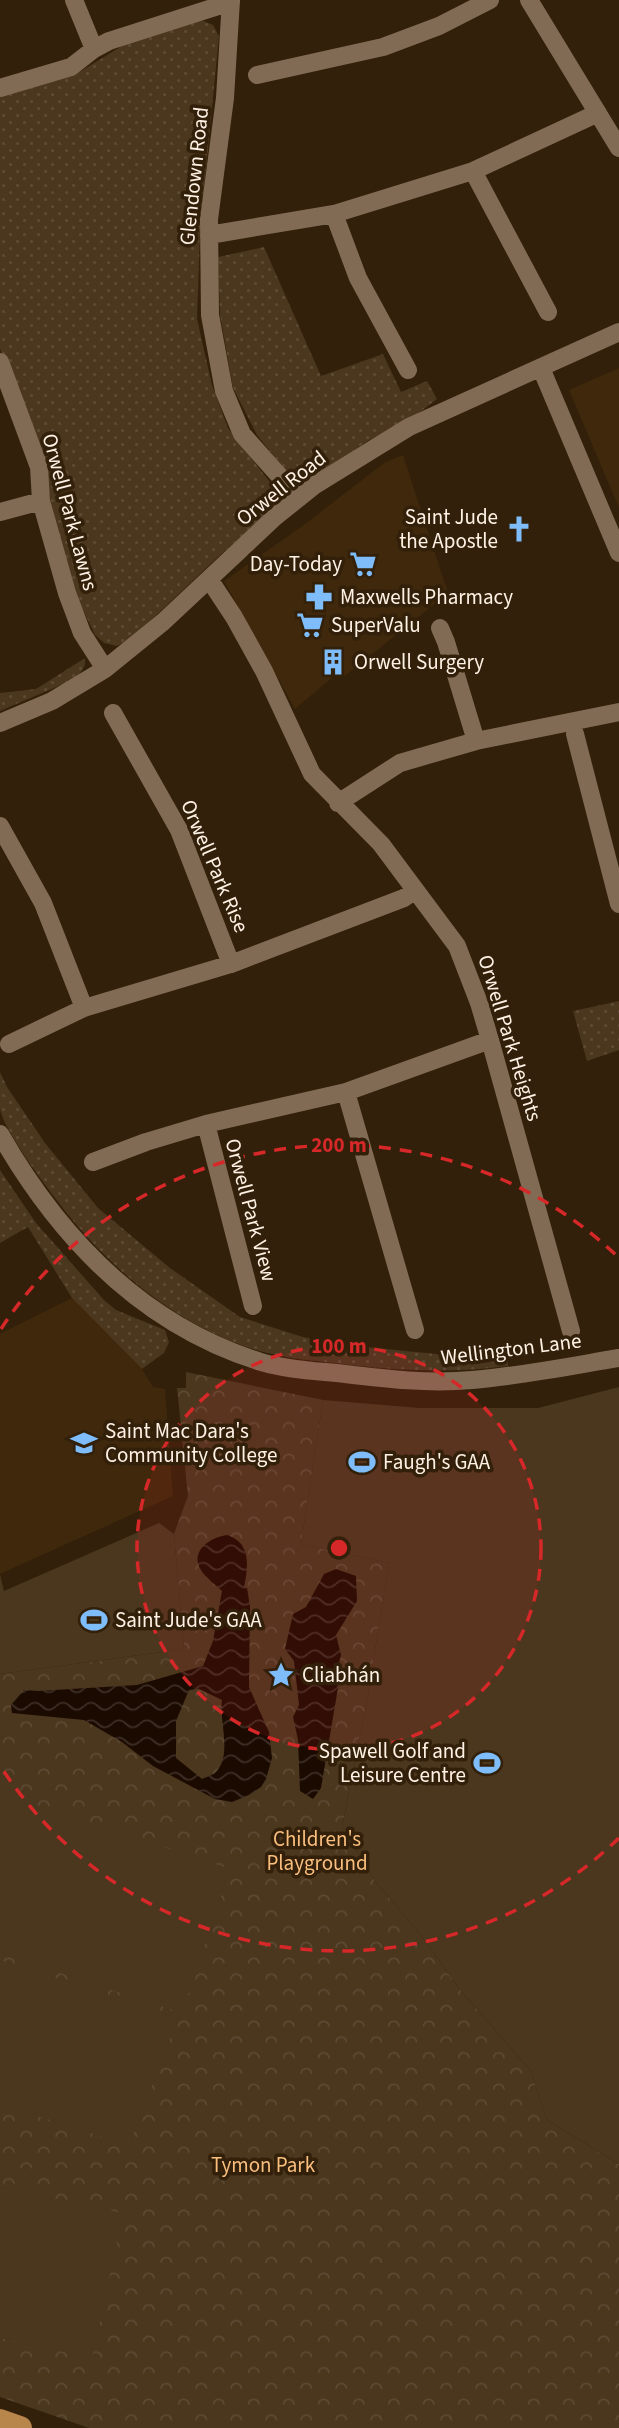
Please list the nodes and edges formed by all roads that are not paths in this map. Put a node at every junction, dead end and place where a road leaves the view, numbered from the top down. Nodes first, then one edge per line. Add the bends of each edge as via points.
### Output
1 (74, 0) edge
2 (490, 0) edge
3 (529, 0) edge
4 (231, 1) edge
5 (94, 49) junction
6 (257, 75) dead end
7 (0, 88) edge
8 (598, 113) junction
9 (619, 148) edge
10 (474, 171) junction
11 (334, 214) junction
12 (209, 235) junction
13 (548, 312) dead end
14 (619, 332) edge
15 (0, 362) edge
16 (541, 368) junction
17 (408, 370) dead end
18 (299, 498) junction
19 (41, 501) junction
20 (0, 512) edge
21 (619, 553) edge
22 (209, 579) junction
23 (440, 628) dead end
24 (105, 669) junction
25 (619, 712) edge
26 (113, 713) dead end
27 (0, 723) edge
28 (575, 734) dead end
29 (475, 741) junction
30 (338, 803) junction
31 (0, 826) edge
32 (615, 874) edge
33 (415, 890) junction
34 (619, 904) edge
35 (231, 964) junction
36 (84, 1007) junction
37 (490, 1040) junction
38 (9, 1044) dead end
39 (346, 1093) junction
40 (206, 1124) junction
41 (0, 1134) edge
42 (93, 1162) dead end
43 (253, 1306) dead end
44 (415, 1331) dead end
45 (571, 1331) dead end
46 (619, 1358) edge
47 (0, 2421) edge
48 (20, 2428) edge

1 - 5 street
2 - 6 street via 383,47
3 - 8 street
4 - 5 street
4 - 12 street, Glendown Road
5 - 7 street via 71,67
8 - 9 street
8 - 10 street
10 - 11 street
10 - 13 street
11 - 12 street
11 - 17 street via 358,278
12 - 18 street, Glendown Road via 210,315 224,391 242,434
14 - 16 street, Orwell Road
15 - 19 street, Orwell Park Lawns via 39,467
16 - 18 street, Orwell Road via 409,427
16 - 21 street
18 - 22 street, Orwell Road
19 - 20 street
19 - 24 street, Orwell Park Lawns via 82,633
22 - 24 street, Orwell Road
22 - 30 street, Orwell Park Heights via 264,671 312,774
23 - 29 street
24 - 27 street, Orwell Road via 52,701
25 - 29 street
26 - 35 street, Orwell Park Rise via 179,830
28 - 32 street
29 - 30 street via 400,764
30 - 33 street, Orwell Park Heights via 381,844
31 - 36 street via 43,903
32 - 34 street
33 - 35 street, Orwell Park Rise
33 - 37 street, Orwell Park Heights via 457,946
35 - 36 street, Orwell Park Rise
36 - 38 street, Orwell Park Rise
37 - 39 street, Orwell Park View
37 - 45 street, Orwell Park Heights
39 - 40 street, Orwell Park View
39 - 44 street
40 - 42 street, Orwell Park View
40 - 43 street, Orwell Park View
41 - 46 street, Wellington Lane via 40,1199 118,1282 193,1333 263,1363 423,1382 473,1380
47 - 48 highway

